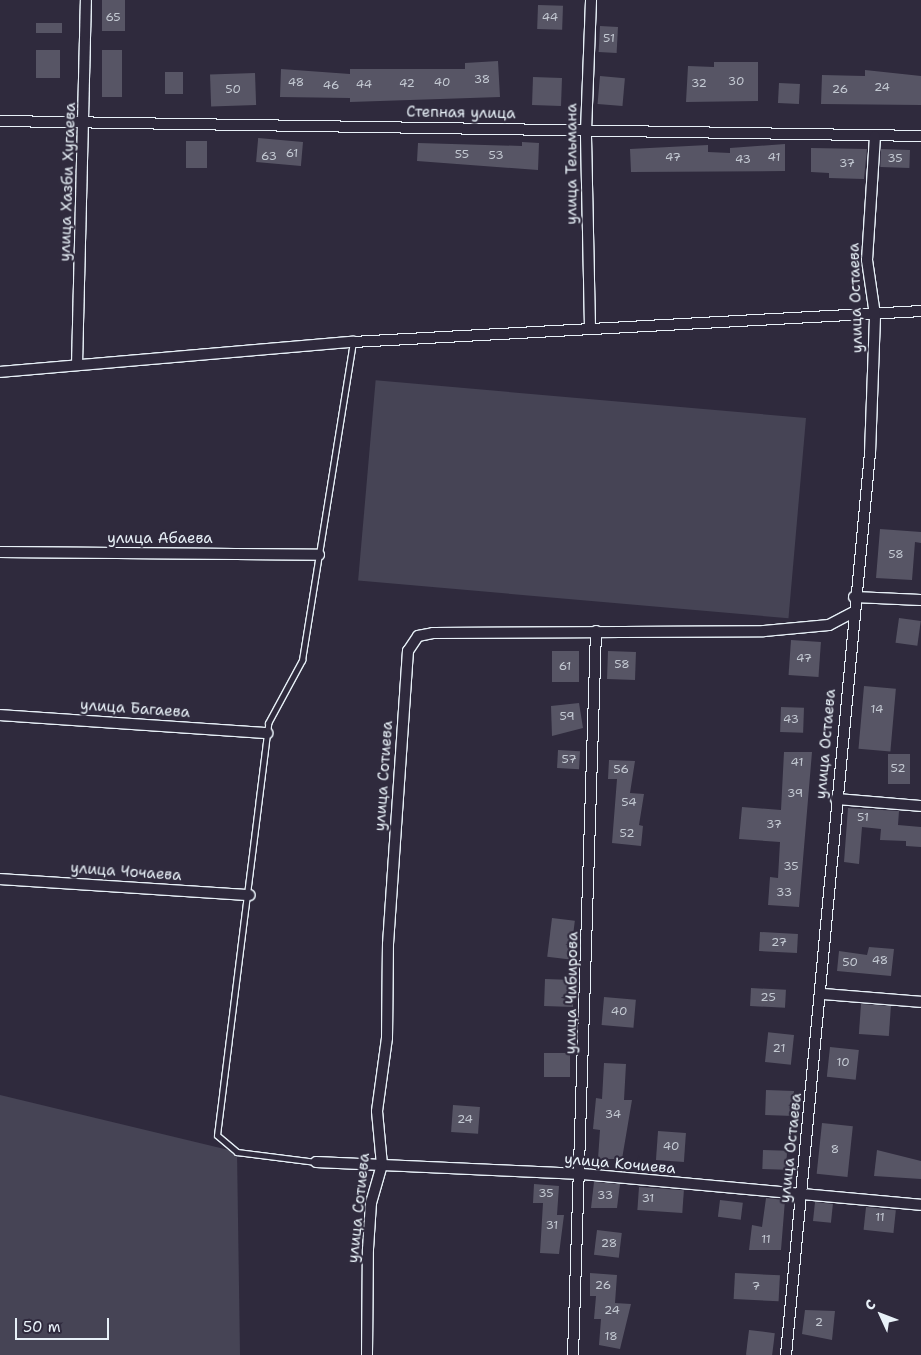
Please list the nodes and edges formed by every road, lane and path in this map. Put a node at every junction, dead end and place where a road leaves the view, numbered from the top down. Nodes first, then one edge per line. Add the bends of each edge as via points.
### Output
1 (86, 0) edge
2 (591, 0) edge
3 (0, 120) edge
4 (85, 122) junction
5 (586, 131) junction
6 (875, 136) junction
7 (921, 136) edge
8 (921, 311) edge
9 (874, 315) junction
10 (590, 327) junction
11 (354, 342) junction
12 (77, 365) junction
13 (0, 372) edge
14 (0, 552) edge
15 (319, 555) junction
16 (854, 597) junction
17 (921, 600) edge
18 (852, 613) junction
19 (596, 631) junction
20 (0, 715) edge
21 (268, 733) junction
22 (836, 799) junction
23 (921, 806) edge
24 (0, 879) edge
25 (249, 896) junction
26 (822, 994) junction
27 (921, 1002) edge
28 (316, 1162) joint
29 (382, 1165) junction
30 (582, 1174) junction
31 (802, 1197) junction
32 (921, 1205) edge
33 (367, 1355) edge
34 (573, 1355) edge
35 (786, 1355) edge

1 - 4 street, улица Хазби Хугаева
2 - 5 street, улица Тельмана
3 - 4 street, Степная улица
4 - 5 street, Степная улица
4 - 12 street, улица Хазби Хугаева
5 - 6 street, Степная улица
5 - 10 street, улица Тельмана
6 - 7 street, Степная улица
6 - 9 street, улица Остаева via 867,260
8 - 9 street
9 - 10 street
9 - 16 street, улица Остаева via 870,453
10 - 11 street
11 - 12 street
11 - 15 lane
12 - 13 street
14 - 15 street, улица Абаева
15 - 21 lane via 302,660
16 - 17 street
16 - 18 street, улица Остаева
18 - 19 street, улица Сотиева via 829,624 802,629
18 - 22 street, улица Остаева
19 - 29 street, улица Сотиева via 433,633 418,636 408,651 388,944 387,1038 377,1111
19 - 30 street, улица Чибирова
20 - 21 street, улица Багаева
21 - 25 lane
22 - 23 street
22 - 26 street, улица Остаева
24 - 25 street, улица Чочаева
25 - 28 lane via 217,1135 237,1152
26 - 27 street
26 - 31 street, улица Остаева
28 - 29 street, улица Кочиева
29 - 30 street, улица Кочиева
29 - 33 street, улица Сотиева via 371,1212
30 - 31 street, улица Кочиева
30 - 34 street, улица Чибирова
31 - 32 street, улица Кочиева
31 - 35 street, улица Остаева

